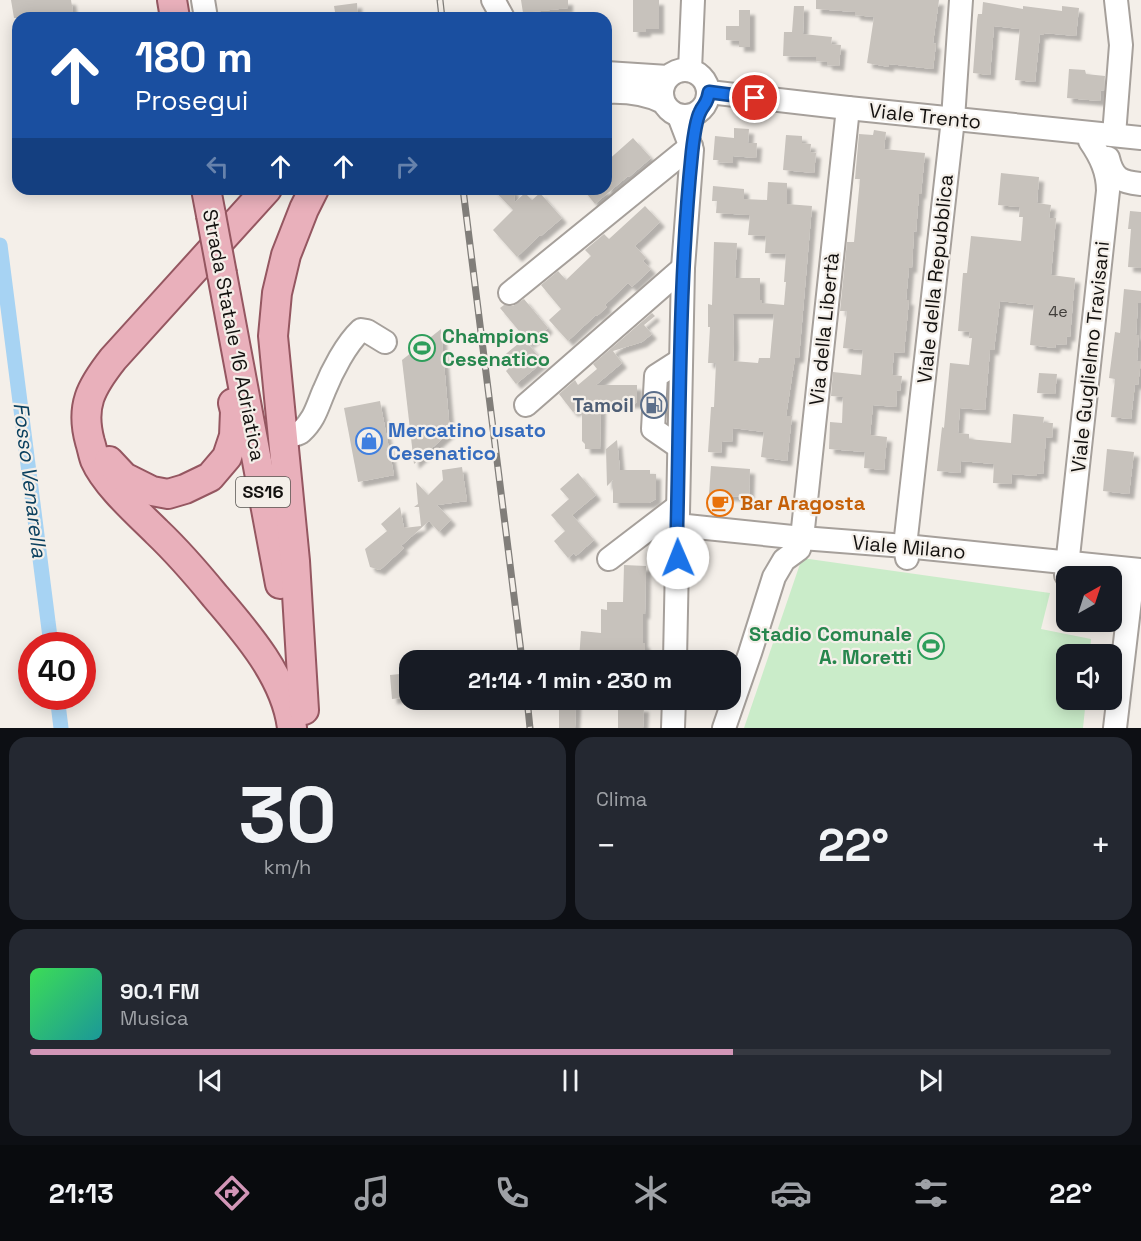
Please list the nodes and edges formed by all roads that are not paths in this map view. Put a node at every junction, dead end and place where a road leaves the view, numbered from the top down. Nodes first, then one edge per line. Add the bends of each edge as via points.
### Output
1 (693, 0) edge
2 (961, 0) edge
3 (1116, 0) edge
4 (679, 73) junction
5 (612, 88) edge
6 (612, 89) edge
7 (688, 105) junction
8 (848, 108) junction
9 (953, 118) junction
10 (1065, 130) junction
11 (1090, 141) junction
12 (1123, 141) edge
13 (691, 148) junction
14 (1132, 183) edge
15 (262, 195) edge
16 (311, 195) edge
17 (209, 202) edge
18 (1106, 202) junction
19 (683, 268) junction
20 (222, 274) junction
21 (510, 293) dead end
22 (385, 342) dead end
23 (526, 405) dead end
24 (86, 426) junction
25 (283, 438) junction
26 (677, 523) junction
27 (800, 544) junction
28 (906, 552) junction
29 (609, 559) dead end
30 (1068, 566) edge
31 (1056, 570) edge
32 (1122, 570) edge
33 (1131, 577) edge
34 (675, 650) edge
35 (674, 710) edge
36 (301, 722) edge
37 (673, 728) edge
38 (724, 728) edge
39 (1115, 728) edge

1 - 4 street
2 - 9 street, Viale della Repubblica
3 - 12 street via 1122,45
4 - 5 street
4 - 7 street via 662,88 662,95
4 - 7 street via 697,73 707,84
6 - 7 street, Viale Trento
7 - 8 street, Viale Trento
7 - 13 street
8 - 9 street, Viale Trento
8 - 27 street, Via della Libertà
9 - 10 street, Viale Trento
9 - 28 street, Viale della Repubblica
10 - 11 street
10 - 12 street, Viale Trento
11 - 12 street
11 - 18 street, Viale Guglielmo Travisani via 1108,180
12 - 14 street via 1110,169
13 - 19 street
13 - 21 street
14 - 18 street via 1117,185
15 - 24 main road via 99,377 88,401
16 - 25 main road via 286,255 277,293 273,336
17 - 20 main road, Strada Statale 16 Adriatica / SS16, bridge
18 - 30 street, Viale Guglielmo Travisani
19 - 23 street
19 - 26 street
20 - 24 main road via 217,313 235,411 234,436 227,457 210,477 168,494 152,491 118,472
20 - 36 main road, Strada Statale 16 Adriatica / SS16
22 - 25 street via 361,330 333,372 314,418 299,434
24 - 36 main road via 95,460 109,480 238,623 266,660 291,718
25 - 36 main road via 295,561
26 - 27 street, Viale Milano
26 - 29 street
26 - 34 street
27 - 28 street, Viale Milano
27 - 38 street via 783,560 774,577
28 - 31 street, Viale Milano
32 - 33 street, Viale Milano via 1132,570
33 - 39 street
35 - 37 street

